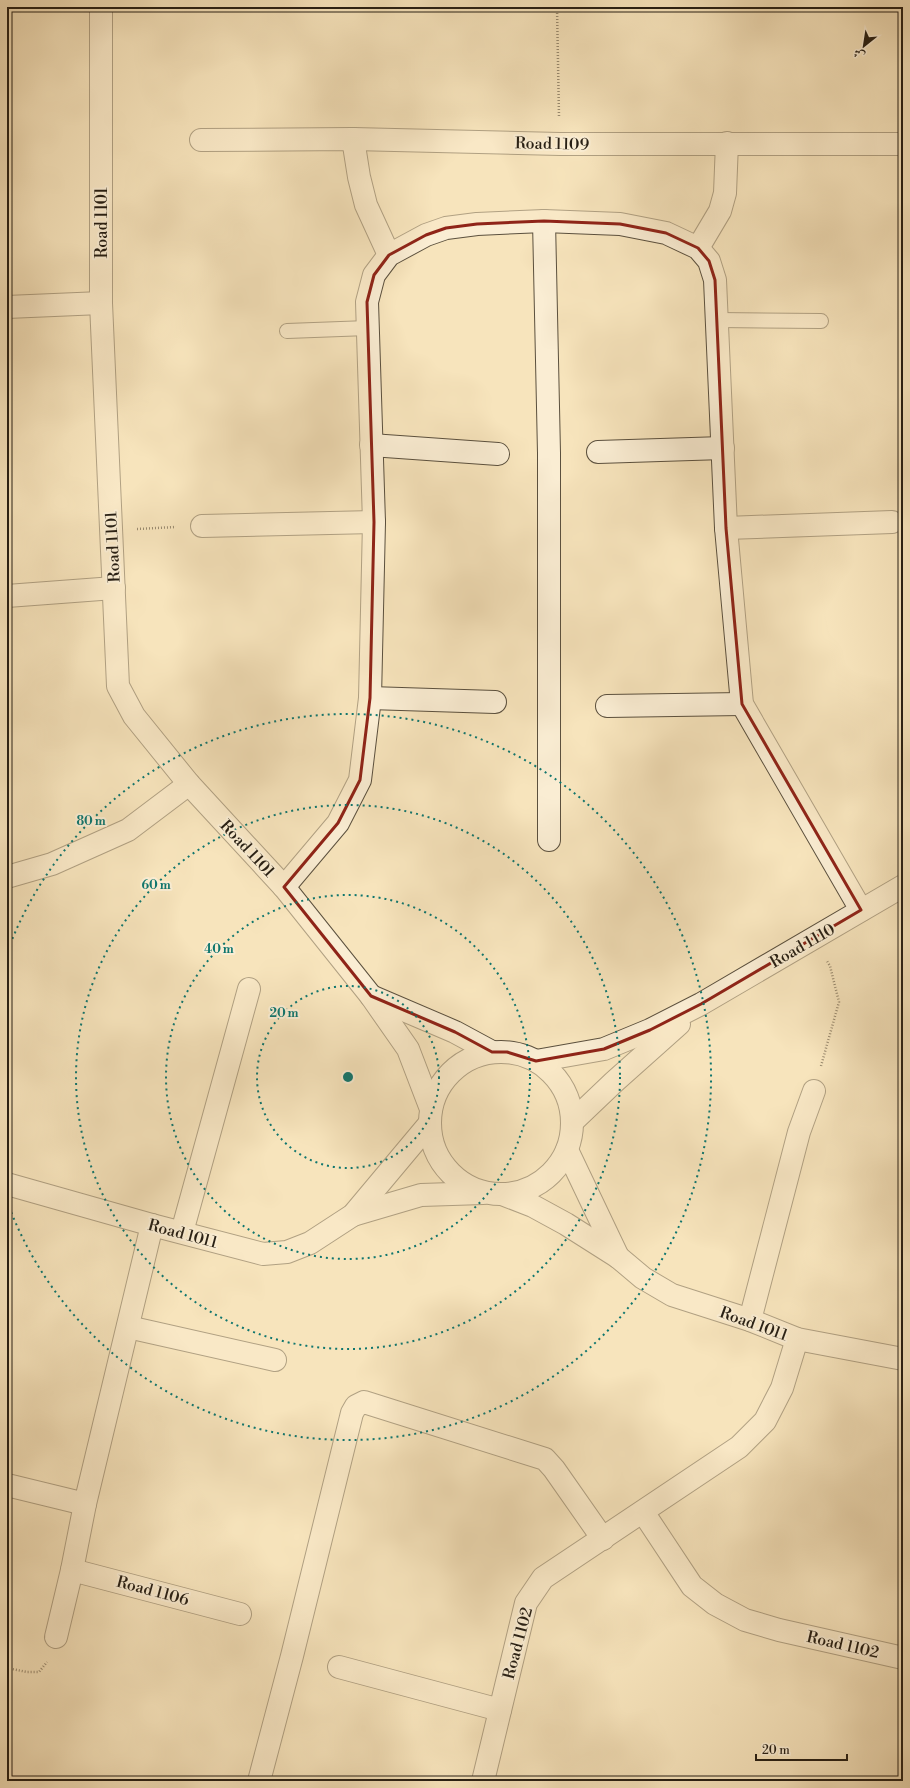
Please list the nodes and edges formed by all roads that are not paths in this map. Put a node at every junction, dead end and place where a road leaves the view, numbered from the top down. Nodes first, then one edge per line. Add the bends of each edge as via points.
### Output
1 (101, 7) edge
2 (353, 139) junction
3 (201, 140) dead end
4 (726, 143) junction
5 (903, 144) edge
6 (544, 221) junction
7 (698, 248) junction
8 (389, 254) junction
9 (101, 303) junction
10 (7, 307) edge
11 (716, 320) junction
12 (821, 321) dead end
13 (368, 328) junction
14 (287, 331) dead end
15 (371, 445) junction
16 (723, 448) junction
17 (598, 452) dead end
18 (498, 454) dead end
19 (374, 522) junction
20 (892, 522) dead end
21 (202, 526) road end
22 (726, 528) junction
23 (114, 588) junction
24 (7, 596) edge
25 (370, 698) junction
26 (495, 702) dead end
27 (742, 704) junction
28 (607, 706) dead end
29 (189, 784) junction
30 (549, 840) dead end
31 (7, 877) edge
32 (903, 886) edge
33 (284, 887) junction
34 (861, 910) junction
35 (249, 989) dead end
36 (371, 996) junction
37 (701, 1004) junction
38 (492, 1052) junction
39 (536, 1061) junction
40 (814, 1091) road end
41 (430, 1116) junction
42 (572, 1122) junction
43 (567, 1150) junction
44 (7, 1184) edge
45 (494, 1194) junction
46 (353, 1215) junction
47 (152, 1225) junction
48 (182, 1232) junction
49 (618, 1257) junction
50 (750, 1320) junction
51 (128, 1327) junction
52 (797, 1339) junction
53 (903, 1359) edge
54 (276, 1360) dead end
55 (7, 1485) edge
56 (85, 1504) junction
57 (643, 1512) junction
58 (602, 1539) junction
59 (72, 1570) junction
60 (240, 1614) dead end
61 (56, 1637) road end
62 (903, 1658) edge
63 (339, 1667) dead end
64 (500, 1710) junction
65 (259, 1781) edge
66 (483, 1781) edge

1 - 9 street, Road 1101
2 - 3 street, Road 1109
2 - 4 street, Road 1109 via 560,144
2 - 8 street via 366,205
4 - 5 street, Road 1109
4 - 7 street via 725,194 720,211
6 - 7 street via 620,224 666,233
6 - 8 street via 446,228
6 - 30 street via 549,453
7 - 11 street via 709,261 715,280
8 - 13 street via 374,275 367,302
9 - 10 street
9 - 23 street, Road 1101
11 - 12 lane
11 - 16 street
13 - 14 lane
13 - 15 street
15 - 18 street
15 - 19 street
16 - 17 street
16 - 22 street
19 - 21 street
19 - 25 street
20 - 22 street
22 - 27 street
23 - 24 street
23 - 29 street, Road 1101 via 118,686 134,716
25 - 26 street
25 - 33 street via 360,780 338,823
27 - 28 street
27 - 34 street
29 - 31 street via 128,830 52,864
29 - 33 street, Road 1101
32 - 34 street, Road 1110
33 - 36 street, Road 1101
34 - 37 street, Road 1110
35 - 48 street
36 - 38 street, Road 1101 via 455,1032
36 - 41 street, Road 1101 via 408,1049
37 - 39 street, Road 1110 via 650,1030 604,1049
37 - 42 street, Road 1110
38 - 39 street via 507,1052
38 - 41 street via 464,1062 442,1082
39 - 42 street via 561,1085 569,1103
40 - 50 street via 799,1132
41 - 45 street via 434,1147 446,1168 464,1184
41 - 46 street, Road 1011
42 - 43 street
43 - 45 street via 552,1173 529,1189
43 - 49 street, Road 1011
44 - 47 street, Road 1011
45 - 46 street, Road 1011 via 421,1195
45 - 49 street, Road 1011 via 533,1206
46 - 48 street, Road 1011 via 310,1243 287,1252 263,1254
47 - 48 street, Road 1011
47 - 51 street
49 - 50 street, Road 1011 via 643,1278 672,1295
50 - 52 street, Road 1011
51 - 54 street
51 - 56 street
52 - 53 street, Road 1011
52 - 57 street, Road 1102 via 782,1388 765,1421 739,1447
55 - 56 street
56 - 59 street
57 - 58 street, Road 1102
57 - 62 street, Road 1102 via 692,1586 715,1604 745,1620 779,1630
58 - 64 street, Road 1102 via 543,1578 526,1603
58 - 65 street via 554,1468 545,1459 364,1402 356,1406 352,1413
59 - 60 street, Road 1106
59 - 61 street
63 - 64 street
64 - 66 street, Road 1102

